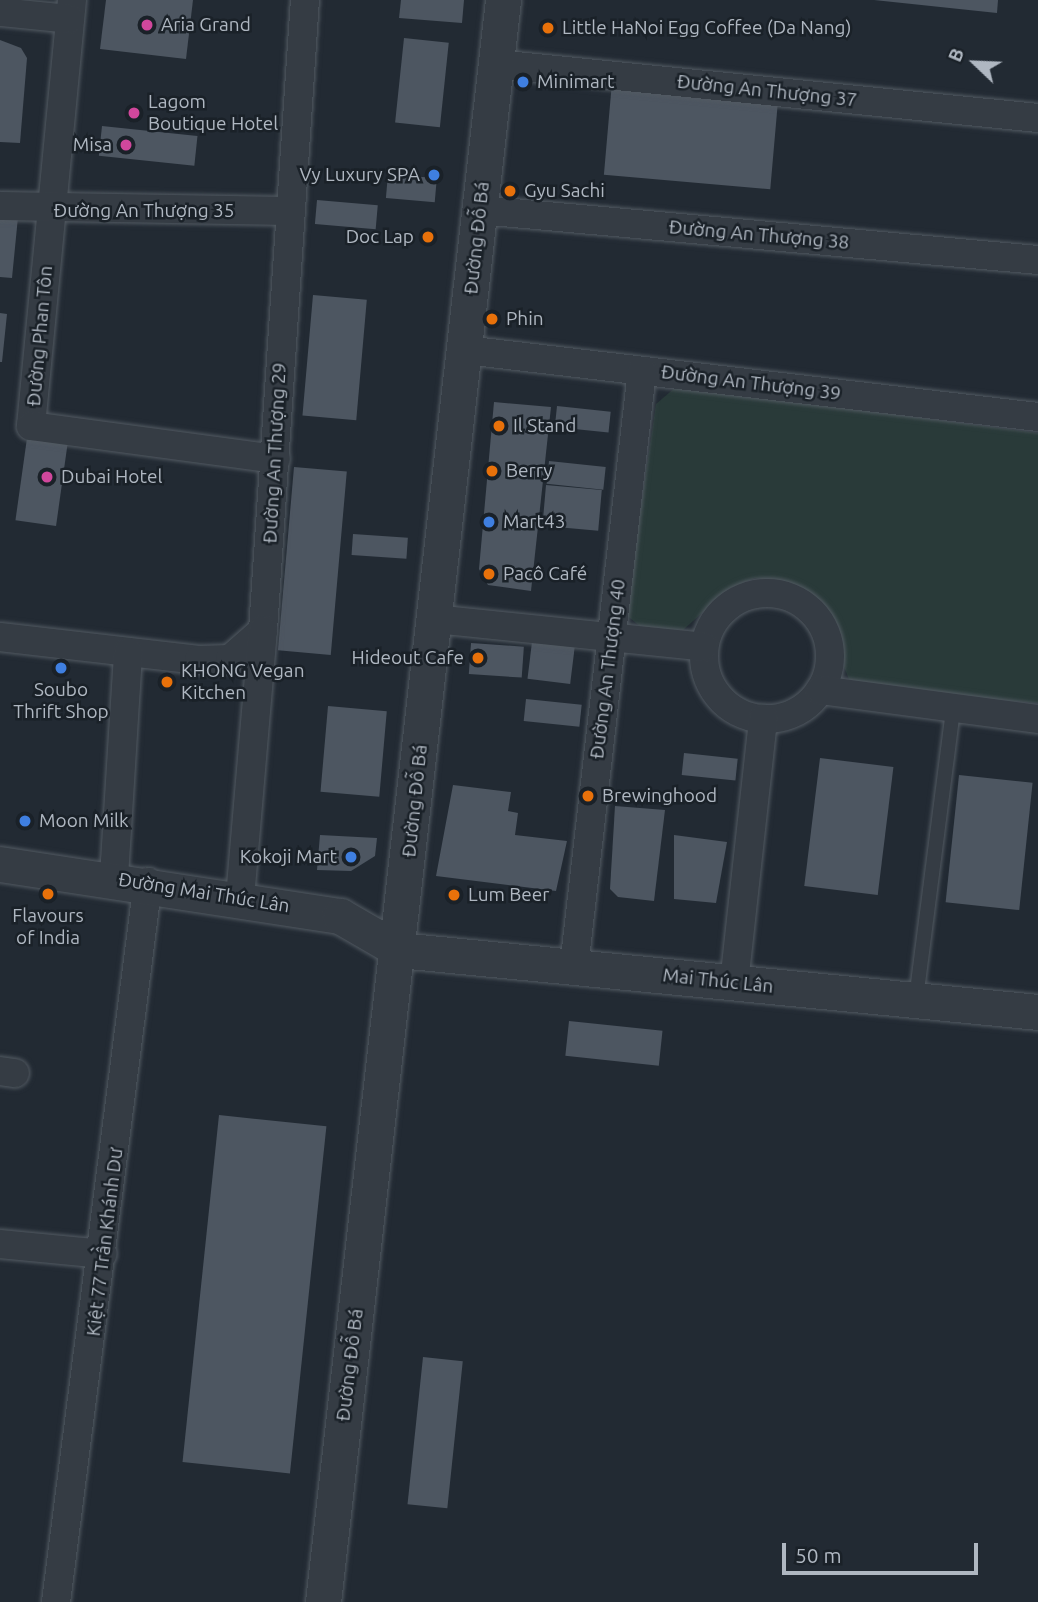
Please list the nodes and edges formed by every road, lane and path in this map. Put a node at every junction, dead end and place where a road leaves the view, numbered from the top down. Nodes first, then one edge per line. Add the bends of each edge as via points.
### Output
1 (304, 0) edge
2 (503, 0) edge
3 (71, 10) edge
4 (0, 12) edge
5 (496, 64) junction
6 (1038, 118) edge
7 (0, 206) edge
8 (480, 210) junction
9 (51, 211) junction
10 (287, 211) junction
11 (1038, 260) edge
12 (465, 350) junction
13 (642, 371) junction
14 (1038, 416) edge
15 (276, 459) junction
16 (435, 619) junction
17 (263, 630) junction
18 (0, 637) edge
19 (611, 637) junction
20 (705, 647) junction
21 (128, 652) junction
22 (820, 690) junction
23 (953, 710) junction
24 (763, 719) junction
25 (1038, 719) edge
26 (0, 864) edge
27 (114, 877) junction
28 (148, 882) junction
29 (240, 898) junction
30 (399, 950) junction
31 (574, 967) junction
32 (734, 983) junction
33 (916, 1000) junction
34 (1038, 1012) edge
35 (0, 1244) edge
36 (103, 1254) junction
37 (56, 1602) edge
38 (323, 1602) edge

1 - 10 street, Đường An Thượng 29
2 - 5 street, Đường Đỗ Bá
3 - 4 street
3 - 9 street, Đường Phan Tôn
5 - 6 street, Đường An Thượng 37
5 - 8 street, Đường Đỗ Bá
7 - 9 street, Đường An Thượng 35
8 - 11 street, Đường An Thượng 38
8 - 12 street, Đường Đỗ Bá
9 - 10 street, Đường An Thượng 35
9 - 15 street, Đường Phan Tôn via 31,426
10 - 15 street, Đường An Thượng 29
12 - 13 street, Đường An Thượng 39
12 - 16 street, Đường Đỗ Bá
13 - 14 street, Đường An Thượng 39
13 - 19 street, Đường An Thượng 40
15 - 17 street, Đường An Thượng 29
16 - 19 street
16 - 30 street, Đường Đỗ Bá
17 - 21 street via 230,659
17 - 29 street, Đường An Thượng 29
18 - 21 street
19 - 20 street
19 - 31 street, Đường An Thượng 40
20 - 22 street via 717,618 740,598 759,592 789,596 815,613 826,631 829,671
20 - 24 street via 705,668 725,704
21 - 27 street
22 - 23 street
22 - 24 street via 795,713
23 - 25 street
23 - 33 lane
24 - 32 street
26 - 27 street, Đường Mai Thúc Lân
27 - 28 street, Đường Mai Thúc Lân
28 - 29 street, Đường Mai Thúc Lân
28 - 36 street, Kiệt 77 Trần Khánh Dư
29 - 30 street, Đường Mai Thúc Lân via 340,915
30 - 31 street, Mai Thúc Lân
30 - 38 street, Đường Đỗ Bá
31 - 32 street, Mai Thúc Lân
32 - 33 street, Mai Thúc Lân
33 - 34 street, Mai Thúc Lân
35 - 36 street
36 - 37 street, Kiệt 77 Trần Khánh Dư

